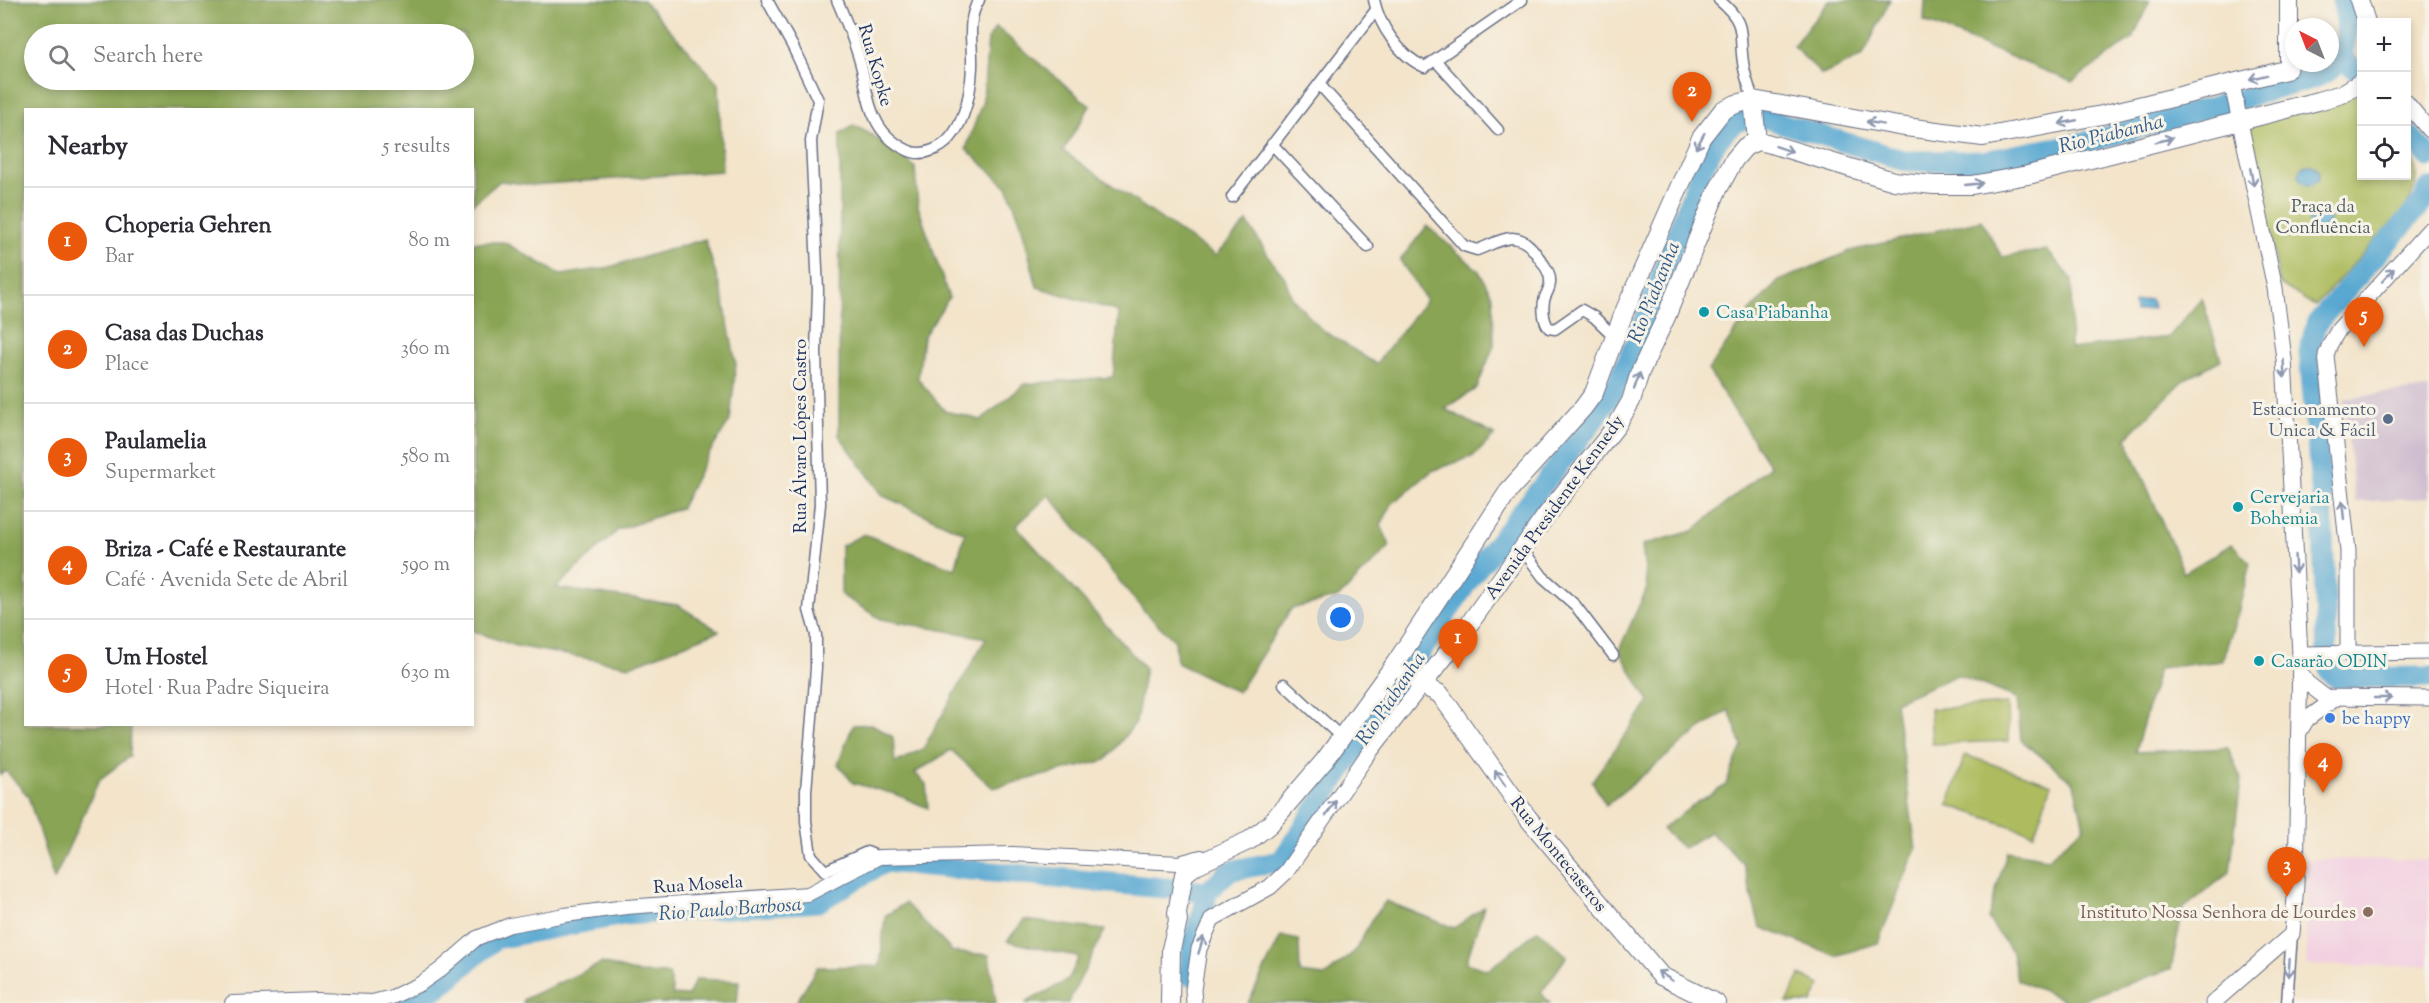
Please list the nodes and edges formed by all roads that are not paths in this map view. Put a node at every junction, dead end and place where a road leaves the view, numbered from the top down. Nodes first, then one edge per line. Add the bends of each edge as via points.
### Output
1 (767, 0) edge
2 (837, 0) edge
3 (979, 0) edge
4 (1522, 0) edge
5 (1719, 0) edge
6 (2289, 0) edge
7 (2359, 0) edge
8 (1375, 5) edge
9 (2366, 18) edge
10 (1436, 61) junction
11 (2357, 85) edge
12 (1320, 86) junction
13 (2232, 86) junction
14 (1753, 100) junction
15 (2411, 108) edge
16 (2239, 117) junction
17 (1498, 130) dead end
18 (2429, 130) edge
19 (1757, 141) junction
20 (1272, 144) junction
21 (1232, 197) dead end
22 (2429, 230) edge
23 (1368, 247) dead end
24 (1615, 337) junction
25 (1523, 550) junction
26 (2346, 652) junction
27 (2429, 652) edge
28 (2306, 654) junction
29 (1613, 655) dead end
30 (1395, 664) junction
31 (2300, 672) junction
32 (1284, 684) dead end
33 (1422, 685) junction
34 (2336, 698) junction
35 (2429, 698) edge
36 (2299, 732) junction
37 (1340, 736) junction
38 (879, 857) junction
39 (1181, 869) junction
40 (2292, 934) junction
41 (232, 1003) edge
42 (1170, 1003) edge
43 (1194, 1003) edge
44 (1716, 1003) edge
45 (2213, 1003) edge
46 (2287, 1003) edge

1 - 38 street, Rua Álvaro Lópes Castro via 818,100 811,141 818,290 820,504 809,610 816,635 816,657 807,771 808,840 811,855 825,871 867,852
2 - 3 street, Rua Kopke via 857,51 874,117 893,141 923,154 937,149 956,132 972,70 970,21
4 - 10 street
5 - 14 street via 1738,21 1743,37 1743,66
6 -> 13 main road, Avenida Presidente Kennedy via 2289,66
7 - 9 main road
8 - 10 street via 1389,34 1411,58 1425,67
8 - 12 street
10 - 17 street
11 - 16 main road via 2342,94
12 - 20 street
12 - 24 street via 1464,246 1477,250 1516,237 1534,250 1550,279 1544,321 1549,328 1555,329 1582,310
13 -> 14 main road, Avenida Presidente Kennedy via 1983,137 1920,130
13 - 16 main road
14 - 19 main road
14 -> 24 main road, Avenida Presidente Kennedy via 1723,110 1701,138
15 - 18 main road
19 -> 16 main road via 1894,181 1972,185 2037,172
16 -> 28 main road via 2280,323
25 -> 19 main road, Avenida Presidente Kennedy via 1631,401 1716,193 1734,160 1745,147
20 - 21 street
20 - 23 street
26 -> 22 main road via 2348,551 2326,355 2339,329
24 - 30 main road, Avenida Presidente Kennedy via 1594,393 1510,489
25 - 29 street via 1543,577 1575,605
25 - 33 main road, Avenida Presidente Kennedy
26 - 27 main road
26 - 28 main road
28 - 31 main road
30 - 33 main road, Rua Montecaseros
30 - 37 main road, Avenida Presidente Kennedy
31 - 34 main road via 2317,692
31 - 36 main road
32 - 37 street
43 -> 33 main road via 1199,950 1212,919 1270,887 1286,872
44 -> 33 main road, Rua Montecaseros via 1661,976 1528,818 1440,694
34 -> 35 main road
34 - 36 main road via 2307,719
36 - 40 main road
37 - 39 main road, Avenida Presidente Kennedy via 1325,760 1270,824 1250,840
38 - 39 street, Rua Mosela via 1013,854
38 - 41 street, Rua Mosela via 808,894 626,907 510,926 477,938 420,984 372,1002
39 - 42 main road via 1178,921 1171,949
40 - 45 main road
40 -> 46 street

